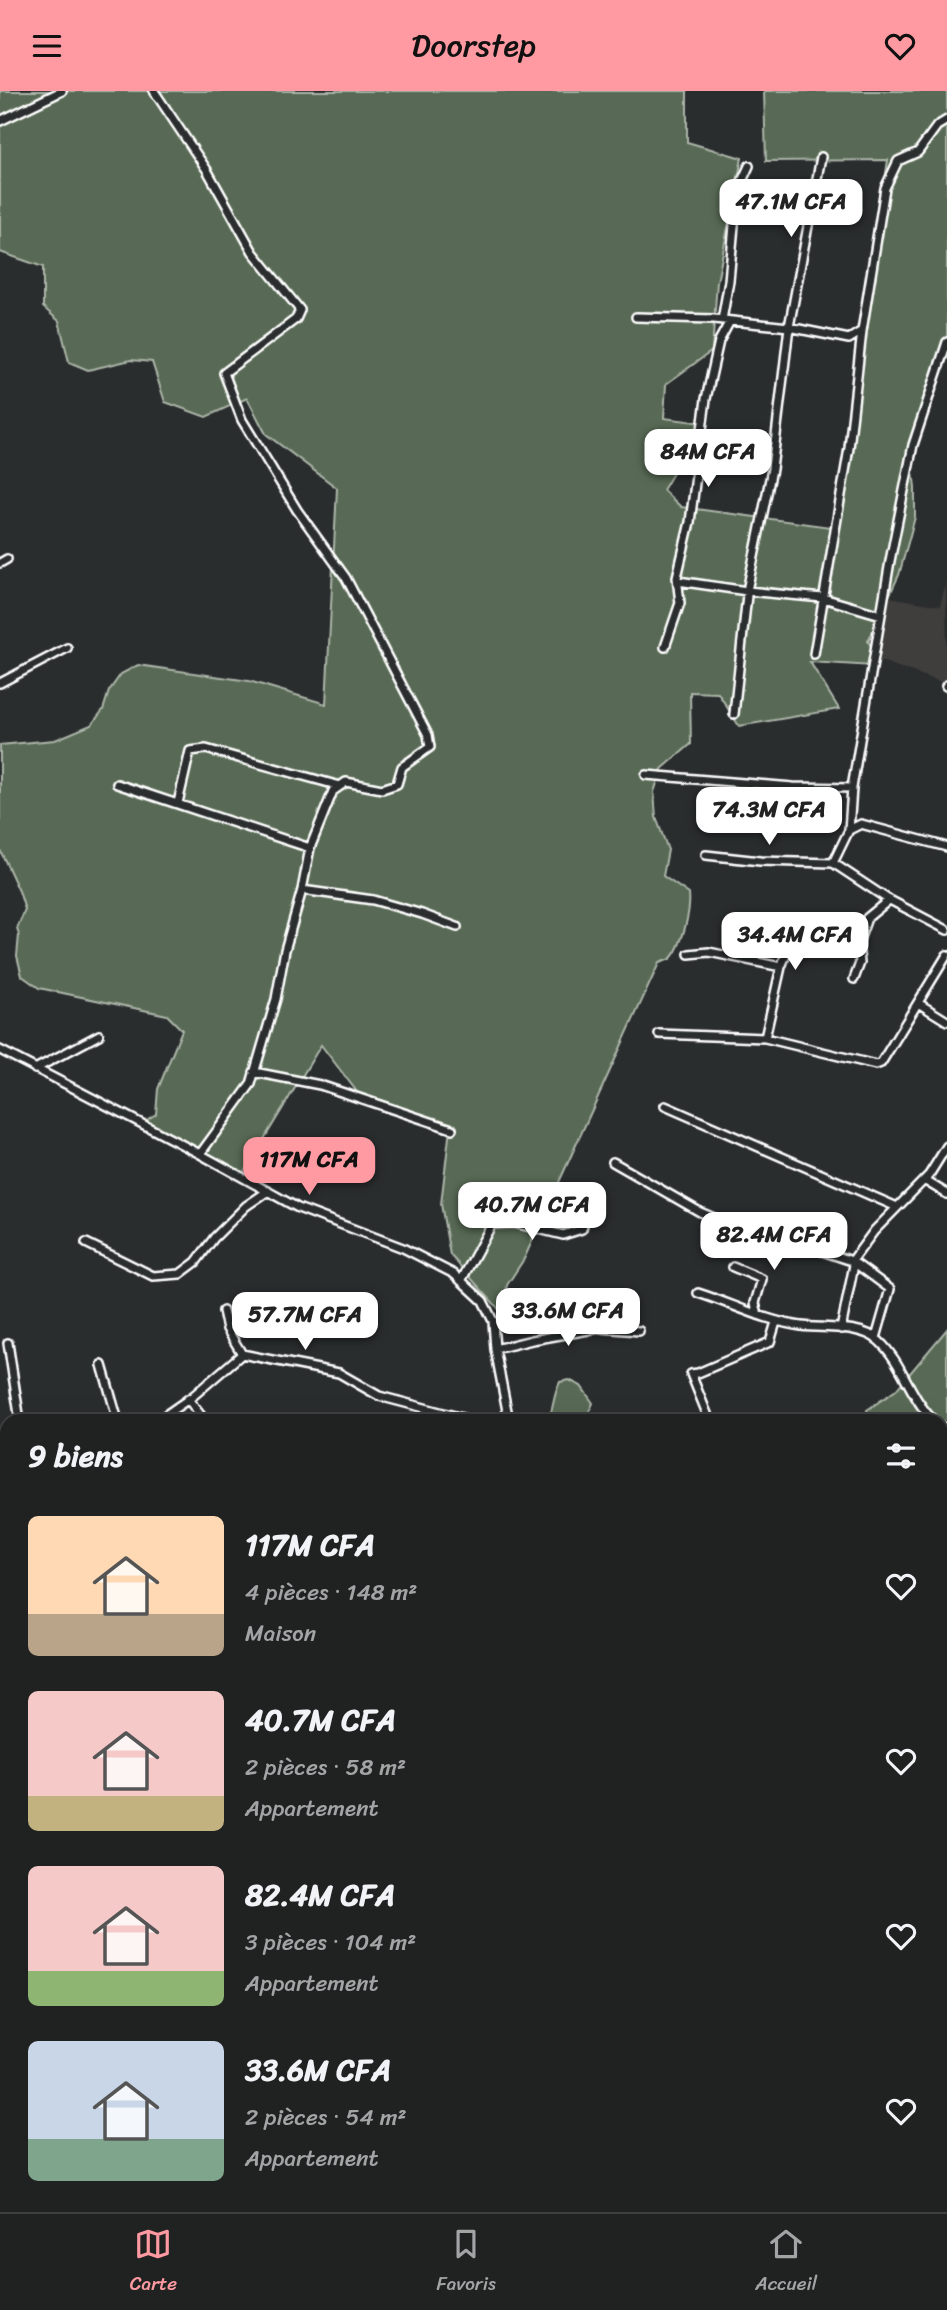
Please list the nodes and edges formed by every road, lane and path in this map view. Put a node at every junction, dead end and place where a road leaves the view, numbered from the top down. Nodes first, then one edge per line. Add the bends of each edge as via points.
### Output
1 (62, 91) edge
2 (154, 91) edge
3 (947, 120) edge
4 (0, 121) edge
5 (821, 157) dead end
6 (748, 166) dead end
7 (636, 317) dead end
8 (726, 320) junction
9 (789, 327) junction
10 (862, 331) junction
11 (947, 342) edge
12 (678, 581) junction
13 (747, 591) junction
14 (823, 597) junction
15 (881, 615) junction
16 (665, 647) dead end
17 (67, 648) dead end
18 (814, 655) dead end
19 (0, 683) edge
20 (734, 714) dead end
21 (646, 775) dead end
22 (117, 784) dead end
23 (341, 786) junction
24 (852, 788) junction
25 (178, 803) junction
26 (849, 830) junction
27 (947, 847) edge
28 (310, 848) junction
29 (706, 855) dead end
30 (833, 863) junction
31 (302, 890) junction
32 (889, 900) junction
33 (457, 927) dead end
34 (947, 930) edge
35 (858, 943) junction
36 (689, 954) dead end
37 (947, 955) edge
38 (781, 967) junction
39 (854, 979) dead end
40 (918, 1003) junction
41 (947, 1021) edge
42 (659, 1034) dead end
43 (100, 1035) dead end
44 (765, 1038) junction
45 (0, 1050) edge
46 (35, 1069) junction
47 (254, 1072) junction
48 (664, 1106) dead end
49 (452, 1129) dead end
50 (947, 1146) edge
51 (200, 1153) junction
52 (613, 1162) dead end
53 (924, 1180) junction
54 (268, 1191) junction
55 (947, 1194) edge
56 (897, 1207) junction
57 (587, 1211) dead end
58 (86, 1243) dead end
59 (852, 1261) junction
60 (733, 1267) dead end
61 (461, 1281) junction
62 (698, 1293) dead end
63 (223, 1311) dead end
64 (758, 1315) junction
65 (776, 1322) junction
66 (841, 1329) junction
67 (639, 1331) dead end
68 (876, 1338) junction
69 (8, 1343) dead end
70 (495, 1349) junction
71 (242, 1354) junction
72 (103, 1365) dead end
73 (188, 1399) junction
74 (19, 1414) edge
75 (116, 1414) edge
76 (167, 1414) edge
77 (200, 1414) edge
78 (447, 1414) edge
79 (508, 1414) edge
80 (707, 1414) edge
81 (928, 1414) edge

1 - 4 street
2 - 23 street via 207,170 253,252 300,310 296,319 224,373 242,420 297,510 346,578 428,735 430,747 402,767 397,784 382,789 346,782
3 - 10 street via 918,152 898,161 885,188
5 - 9 street
6 - 8 street via 737,192
7 - 8 street
8 - 9 street
8 - 12 street via 706,399
9 - 10 street via 849,339
9 - 13 street via 772,469
10 - 14 street via 849,448
11 - 15 street via 913,445
12 - 13 street
12 - 16 street via 680,603
13 - 14 street
13 - 20 street
14 - 15 street
14 - 18 street
15 - 24 street
17 - 19 street
21 - 24 street
22 - 25 street
23 - 25 street via 206,750 190,751
23 - 28 street via 333,791
24 - 26 street
25 - 28 street
26 - 27 street via 861,824
26 - 30 street
28 - 31 street
29 - 30 street
30 - 32 street
31 - 33 street via 373,900
31 - 47 street
32 - 34 street
32 - 35 street via 867,918
35 - 38 street via 801,929
35 - 39 street via 860,963
36 - 38 street via 709,952
37 - 40 street
38 - 44 street
40 - 41 street
40 - 44 street via 876,1065
42 - 44 street
43 - 46 street
45 - 46 street
46 - 51 street
47 - 49 street via 320,1085
47 - 51 street via 251,1084
48 - 56 street
50 - 53 street
51 - 54 street
52 - 59 street via 700,1212 771,1242 795,1242
53 - 55 street
53 - 56 street
54 - 58 street via 246,1206 180,1274 153,1276
54 - 61 street via 429,1260
56 - 59 street
57 - 61 street via 582,1229 563,1235 514,1223 492,1224
59 - 66 street
59 - 68 street via 890,1289
60 - 64 street via 762,1279 755,1303
61 - 70 street via 484,1301 493,1321
62 - 64 street
63 - 71 street via 227,1329
64 - 65 street
65 - 66 street
65 - 80 street via 770,1342 691,1374
66 - 68 street
67 - 70 street via 600,1328
68 - 81 street
69 - 74 street
70 - 79 street
71 - 73 street
71 - 78 street via 339,1373 379,1396
72 - 75 street
73 - 76 street
73 - 77 street

